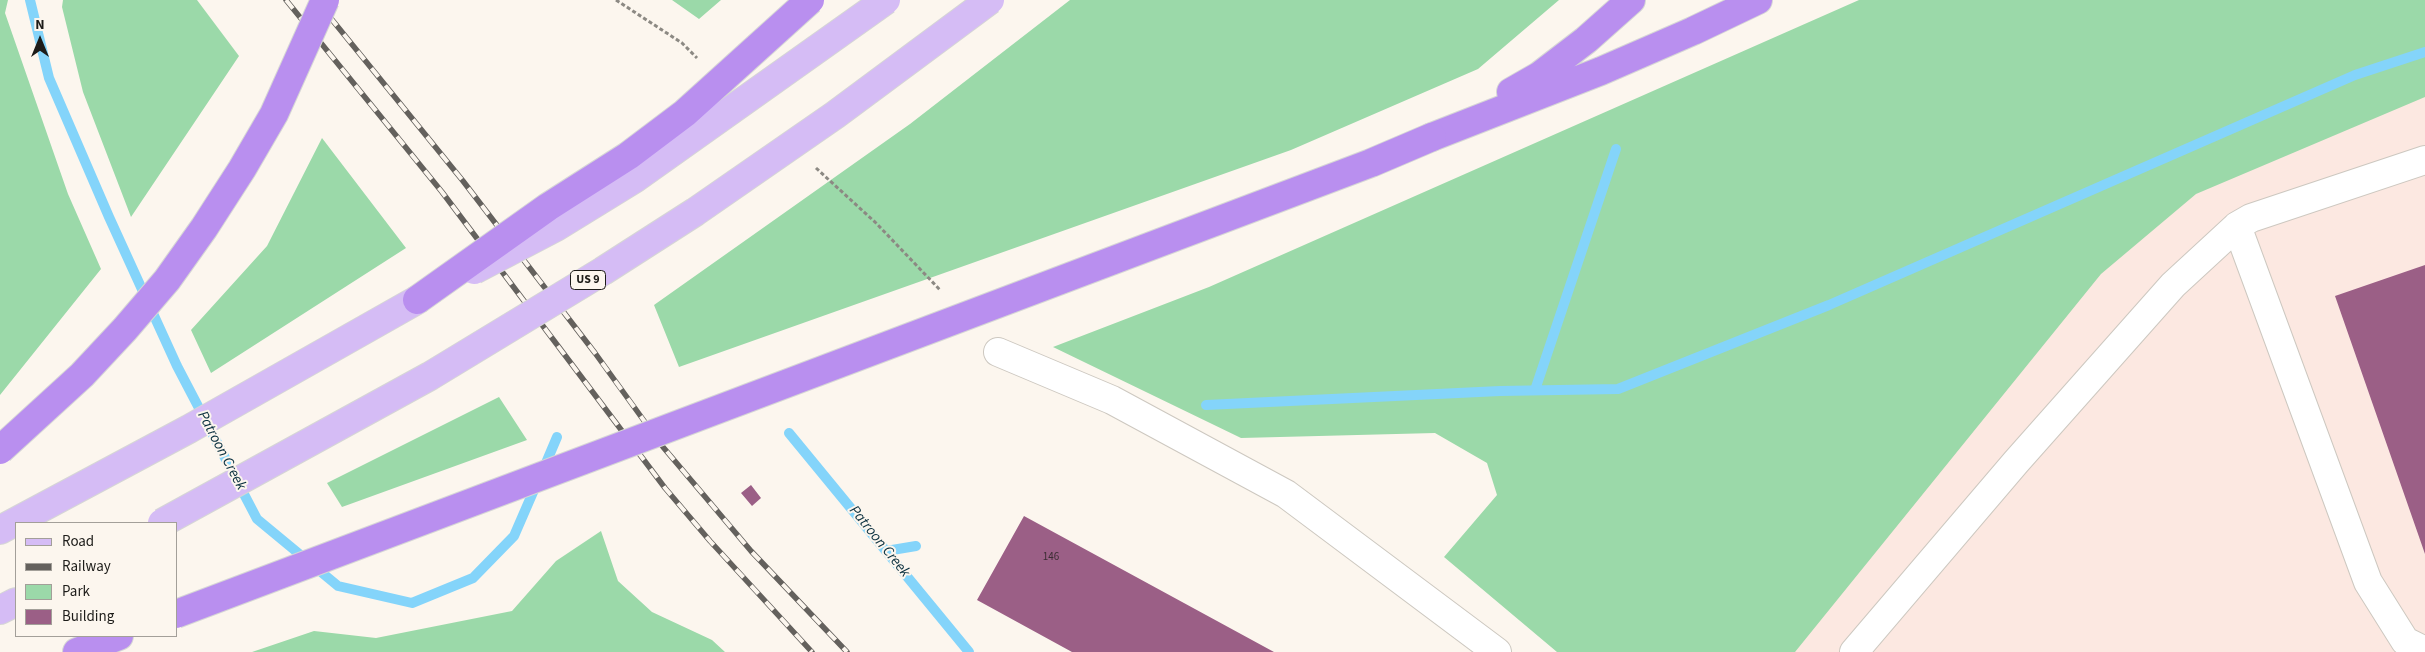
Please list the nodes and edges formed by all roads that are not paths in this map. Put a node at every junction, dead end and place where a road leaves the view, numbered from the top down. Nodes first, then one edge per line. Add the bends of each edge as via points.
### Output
1 (325, 0) edge
2 (810, 0) edge
3 (886, 0) edge
4 (990, 0) edge
5 (1631, 0) edge
6 (1758, 0) edge
7 (1432, 137) junction
8 (2425, 160) edge
9 (2237, 226) junction
10 (417, 300) junction
11 (998, 352) dead end
12 (0, 450) edge
13 (15, 522) edge
14 (15, 522) edge
15 (164, 522) edge
16 (0, 530) edge
17 (15, 602) edge
18 (0, 610) edge
19 (178, 613) edge
20 (116, 637) edge
21 (2425, 651) edge
22 (77, 652) edge
23 (1498, 652) edge
24 (1854, 652) edge

1 - 12 highway, bridge via 274,114 199,236 125,329
2 - 10 highway, bridge via 685,112 628,156 548,207
3 - 10 main road, bridge via 634,179 556,227
4 - 15 main road, US 9, bridge via 835,116 695,212 430,376
5 - 7 highway via 1539,76
6 - 7 highway via 1601,71
7 - 19 highway, bridge via 1353,170
8 - 9 street via 2251,218
9 - 21 street via 2368,582 2405,641
9 - 24 street via 2173,285
10 - 13 main road via 197,425
11 - 23 street via 1112,400 1286,494
14 - 16 main road
17 - 18 main road
20 - 22 highway

